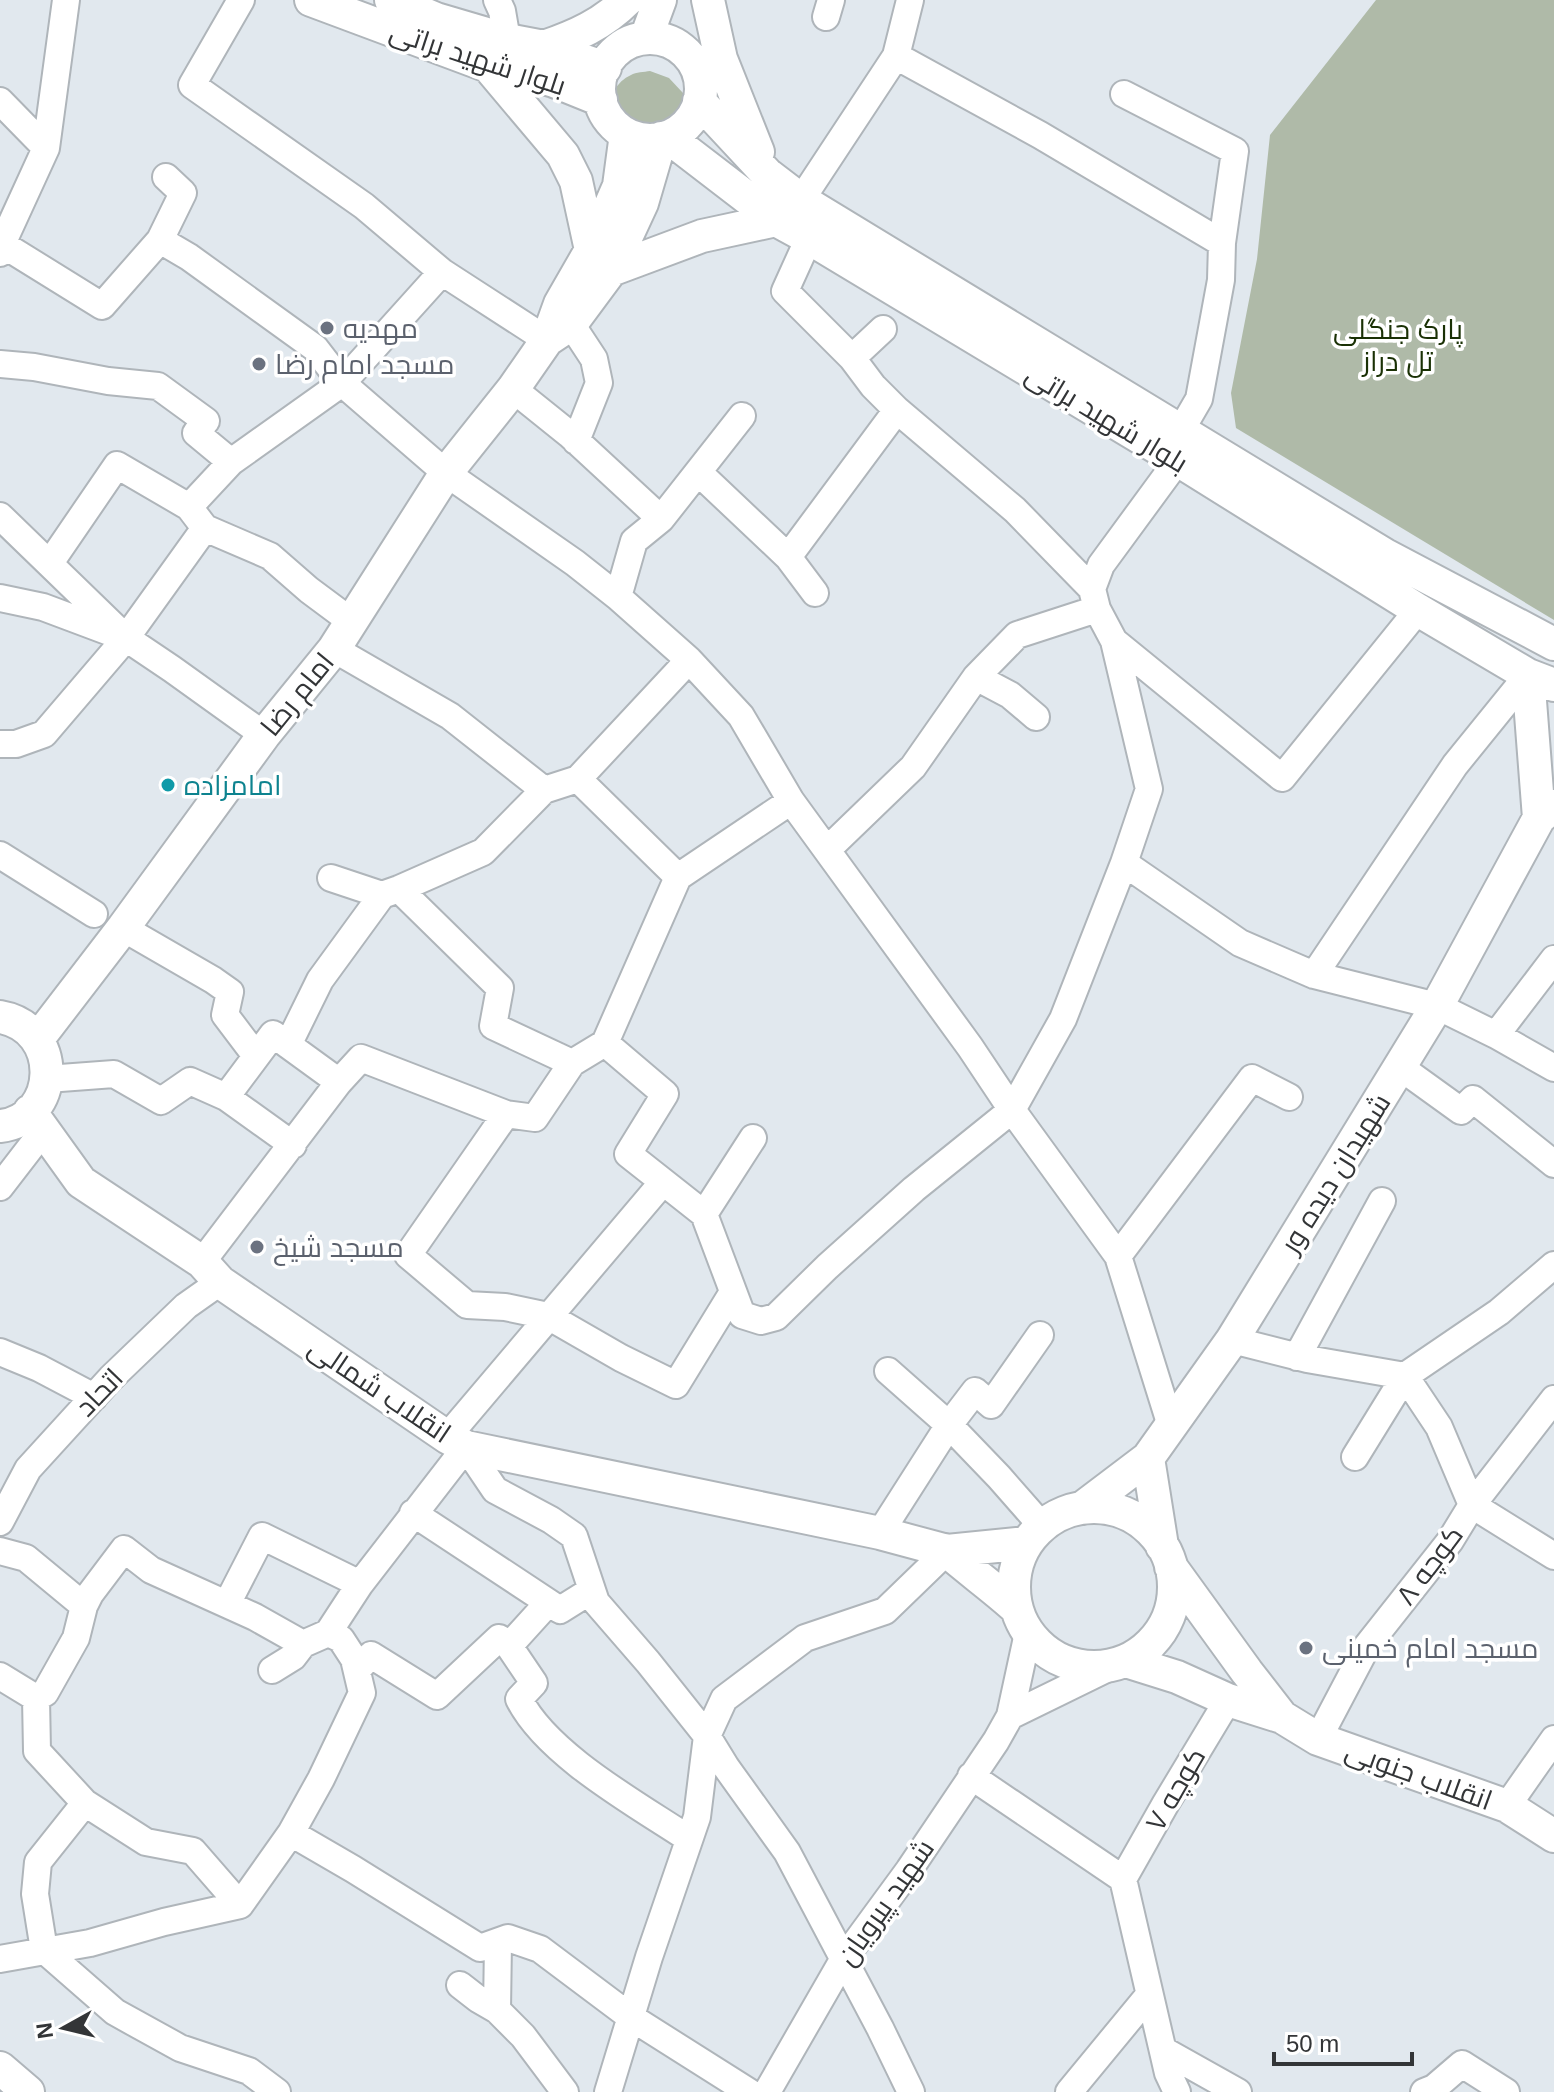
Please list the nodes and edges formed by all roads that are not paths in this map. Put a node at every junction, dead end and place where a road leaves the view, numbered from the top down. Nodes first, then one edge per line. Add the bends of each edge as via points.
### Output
1 (66, 0) edge
2 (241, 0) edge
3 (311, 0) edge
4 (391, 0) edge
5 (497, 0) edge
6 (627, 0) edge
7 (660, 0) edge
8 (695, 0) edge
9 (708, 0) edge
10 (910, 0) edge
11 (646, 38) junction
12 (544, 47) junction
13 (686, 52) junction
14 (498, 53) junction
15 (896, 56) junction
16 (605, 68) junction
17 (1124, 94) dead end
18 (601, 100) junction
19 (0, 101) edge
20 (699, 101) junction
21 (626, 134) junction
22 (665, 137) junction
23 (46, 148) junction
24 (767, 174) junction
25 (166, 177) dead end
26 (788, 210) junction
27 (809, 238) junction
28 (160, 240) junction
29 (1222, 243) junction
30 (1, 248) edge
31 (601, 260) junction
32 (442, 272) junction
33 (883, 329) dead end
34 (559, 332) junction
35 (852, 358) junction
36 (0, 364) edge
37 (342, 383) junction
38 (513, 389) junction
39 (897, 410) junction
40 (742, 416) dead end
41 (576, 441) junction
42 (1179, 445) junction
43 (231, 462) junction
44 (698, 472) junction
45 (446, 473) junction
46 (189, 507) junction
47 (0, 516) edge
48 (661, 519) junction
49 (205, 528) junction
50 (788, 557) junction
51 (50, 563) junction
52 (815, 593) dead end
53 (618, 597) junction
54 (0, 598) edge
55 (1094, 599) junction
56 (1418, 610) junction
57 (352, 622) junction
58 (126, 638) junction
59 (1114, 641) junction
60 (1554, 644) edge
61 (334, 649) junction
62 (689, 660) junction
63 (976, 677) junction
64 (1541, 680) edge
65 (1036, 717) dead end
66 (264, 735) junction
67 (0, 744) edge
68 (578, 779) junction
69 (544, 790) junction
70 (791, 801) junction
71 (1549, 818) edge
72 (828, 849) junction
73 (0, 855) edge
74 (1124, 863) junction
75 (678, 877) junction
76 (331, 878) dead end
77 (390, 892) junction
78 (108, 921) junction
79 (1554, 959) edge
80 (1314, 975) junction
81 (1437, 1006) junction
82 (0, 1017) edge
83 (1496, 1035) junction
84 (37, 1040) junction
85 (605, 1043) junction
86 (288, 1045) junction
87 (256, 1056) junction
88 (572, 1063) junction
89 (1400, 1067) junction
90 (1554, 1068) edge
91 (47, 1079) junction
92 (339, 1082) junction
93 (226, 1097) junction
94 (1289, 1097) dead end
95 (1012, 1110) junction
96 (506, 1114) junction
97 (37, 1120) junction
98 (0, 1126) edge
99 (753, 1138) dead end
100 (293, 1145) junction
101 (1554, 1164) edge
102 (663, 1182) junction
103 (0, 1187) edge
104 (1382, 1201) dead end
105 (704, 1214) junction
106 (1118, 1256) junction
107 (1554, 1265) edge
108 (211, 1272) junction
109 (733, 1292) junction
110 (548, 1316) junction
111 (1040, 1335) dead end
112 (1232, 1340) junction
113 (0, 1352) edge
114 (1297, 1357) junction
115 (888, 1371) dead end
116 (1405, 1376) junction
117 (94, 1397) junction
118 (1554, 1399) edge
119 (949, 1425) junction
120 (1171, 1426) junction
121 (457, 1442) junction
122 (1355, 1457) dead end
123 (1148, 1458) junction
124 (1472, 1505) junction
125 (1082, 1508) junction
126 (413, 1513) junction
127 (0, 1522) edge
128 (880, 1533) junction
129 (1035, 1534) junction
130 (0, 1551) edge
131 (947, 1551) junction
132 (1166, 1556) junction
133 (1554, 1556) edge
134 (360, 1584) junction
135 (592, 1590) junction
136 (548, 1603) junction
137 (227, 1604) junction
138 (84, 1606) junction
139 (1022, 1620) junction
140 (328, 1633) junction
141 (303, 1644) junction
142 (509, 1646) junction
143 (1119, 1663) junction
144 (272, 1670) dead end
145 (357, 1670) junction
146 (0, 1676) edge
147 (36, 1698) junction
148 (1228, 1700) junction
149 (1010, 1716) junction
150 (1282, 1717) junction
151 (707, 1736) junction
152 (1318, 1739) junction
153 (1554, 1739) edge
154 (971, 1776) junction
155 (85, 1803) junction
156 (1507, 1806) junction
157 (291, 1833) junction
158 (1554, 1836) edge
159 (689, 1839) junction
160 (1123, 1879) junction
161 (240, 1905) junction
162 (498, 1942) junction
163 (44, 1950) junction
164 (0, 1959) edge
165 (843, 1960) junction
166 (460, 1985) dead end
167 (1149, 1995) junction
168 (497, 2010) junction
169 (632, 2018) junction
170 (1163, 2050) junction
171 (0, 2068) edge
172 (1430, 2091) edge
173 (28, 2092) edge
174 (277, 2092) edge
175 (565, 2092) edge
176 (608, 2092) edge
177 (749, 2092) edge
178 (767, 2092) edge
179 (911, 2092) edge
180 (1069, 2092) edge
181 (1177, 2092) edge
182 (1238, 2092) edge
183 (1506, 2092) edge

1 - 23 street
2 - 32 street via 192,85 364,206
3 - 14 main road, بلوار شهید براتی
4 - 14 main road, بلوار شهید براتی
5 - 14 street via 502,11
6 - 12 main road via 611,16
7 - 11 main road
8 - 13 main road
9 - 24 main road via 721,59
10 - 15 street
11 - 13 main road via 667,41
11 - 16 main road via 619,48
12 - 14 main road, بلوار شهید براتی
12 - 16 main road, بلوار شهید براتی
13 - 20 main road via 700,78
14 - 18 main road, بلوار شهید براتی via 527,73
14 - 31 main road via 576,181
15 - 26 street
15 - 29 street
16 - 18 main road
17 - 29 street via 1235,151
18 - 21 main road via 614,125
19 - 23 street
20 - 22 main road via 691,119
20 - 24 main road, بلوار شهید براتی
21 - 22 main road
21 - 31 main road, امام رضا
22 - 26 main road, بلوار شهید براتی
22 - 31 main road, امام رضا via 642,203
23 - 30 street
24 - 26 main road, بلوار شهید براتی
25 - 28 street via 183,193
26 - 27 main road, بلوار شهید براتی
26 - 31 main road
26 - 42 main road, بلوار شهید براتی
27 - 35 street via 785,291
27 - 42 main road, بلوار شهید براتی
28 - 30 street via 102,306
28 - 37 street via 315,348
29 - 42 street via 1221,280 1199,399
31 - 34 main road, امام رضا via 560,304
32 - 34 street
32 - 37 street
33 - 35 street
34 - 38 main road, امام رضا
34 - 41 street via 594,359 599,383
35 - 39 street
36 - 43 street via 158,386 206,421 196,433
37 - 43 street
37 - 45 street
38 - 41 street
38 - 45 main road, امام رضا
39 - 50 street
39 - 55 street via 1015,510
40 - 44 street
41 - 48 street
42 - 55 street via 1101,565
42 - 56 main road, بلوار شهید براتی
42 - 60 main road, بلوار شهید براتی
43 - 46 street
44 - 48 street
44 - 50 street
45 - 53 street
45 - 57 main road, امام رضا
46 - 49 street
46 - 51 street via 117,465
47 - 51 street
48 - 53 street via 634,541
49 - 57 street via 270,556
49 - 58 street
50 - 52 street
51 - 58 street
53 - 62 street
54 - 58 street via 43,607
55 - 59 street
55 - 63 street via 1017,635
56 - 59 street via 1282,778
56 - 64 main road, بلوار شهید براتی
57 - 61 main road, امام رضا
58 - 66 street
58 - 67 street via 44,734
59 - 74 street via 1149,789
61 - 66 main road, امام رضا
61 - 69 street via 450,716
62 - 68 street
62 - 70 street via 741,716
63 - 65 street
63 - 72 street via 913,767
64 - 71 main road
64 - 80 street via 1455,765
66 - 78 main road, امام رضا
68 - 69 street
68 - 75 street
69 - 77 street via 483,852
70 - 72 street
70 - 75 street
71 - 81 main road, شهیدان دیده ور
72 - 95 street
73 - 78 street
74 - 80 street via 1240,943
74 - 95 street via 1063,1019
75 - 85 street
76 - 77 street
77 - 86 street via 320,980
77 - 88 street via 500,988 493,1026
78 - 84 main road, امام رضا via 76,986
78 - 87 street via 230,992 225,1015
79 - 83 street
80 - 81 street
81 - 83 street
81 - 89 main road, شهیدان دیده ور
82 - 84 main road via 19,1023
83 - 90 street
84 - 91 main road
85 - 88 street
85 - 102 street via 665,1094 628,1154
86 - 87 street via 273,1034
86 - 92 street
87 - 93 street
88 - 96 street via 535,1118
89 - 101 street via 1461,1111 1473,1099
89 - 112 main road, شهیدان دیده ور
91 - 93 street via 114,1074 161,1101 190,1081
91 - 97 main road
92 - 96 street, اتحاد via 361,1058
92 - 100 street, اتحاد
93 - 100 street
94 - 106 street via 1252,1078
95 - 106 street
95 - 109 street via 903,1199 776,1317 761,1321 742,1315
96 - 110 street via 408,1255 467,1305
97 - 98 main road
97 - 103 street
97 - 108 main road, انقلاب شمالی via 81,1182
99 - 105 street
100 - 108 street, اتحاد
102 - 105 street
102 - 110 street
104 - 114 street
105 - 109 street
106 - 120 street
107 - 116 street via 1499,1312
108 - 117 street, اتحاد via 186,1306
108 - 121 main road, انقلاب شمالی
109 - 110 street via 676,1385
110 - 121 street
111 - 119 street via 991,1405 975,1391
112 - 114 street
112 - 120 main road, شهیدان دیده ور
113 - 117 street
114 - 116 street
115 - 119 street
116 - 122 street
116 - 124 street via 1439,1427
117 - 127 street, اتحاد via 28,1469
118 - 124 street, کوچه ۸
119 - 128 street
119 - 129 street via 999,1477
120 - 123 main road, شهیدان دیده ور
121 - 126 street
121 - 128 main road, انقلاب شمالی
121 - 135 street via 495,1490 574,1536
123 - 125 main road, شهیدان دیده ور
123 - 132 main road
124 - 133 street
124 - 152 street, کوچه ۸ via 1367,1646
125 - 129 main road via 1061,1514
125 - 132 main road via 1127,1515 1147,1527
126 - 134 street
126 - 136 street
128 - 131 main road, انقلاب شمالی
129 - 131 main road
129 - 139 main road via 1017,1563 1014,1586
130 - 138 street via 26,1558
131 - 139 main road via 989,1584
131 - 151 street via 885,1611 805,1638 724,1699
132 - 143 main road via 1174,1590 1170,1612 1145,1649
132 - 150 main road
134 - 137 street via 262,1536
134 - 140 street
135 - 136 street via 560,1610
135 - 151 street via 596,1602
136 - 142 street
137 - 138 street via 151,1570 124,1549
137 - 141 street
138 - 147 street via 76,1638 45,1693
139 - 143 main road via 1044,1650 1064,1662 1088,1668
139 - 149 street
140 - 141 street
140 - 145 street via 341,1639
141 - 144 street
142 - 145 street via 499,1638 437,1696 371,1655
142 - 159 street via 534,1683 519,1699 538,1727 571,1759
143 - 148 main road via 1177,1677
143 - 149 street
145 - 157 street via 362,1693
146 - 147 street
147 - 155 street via 37,1751
148 - 150 main road
148 - 160 street, کوچه ۷
149 - 154 street, شهید پیرویان
150 - 152 main road, انقلاب جنوبی
151 - 159 street via 697,1817
151 - 165 street via 787,1852
152 - 156 main road, انقلاب جنوبی
153 - 156 street
154 - 160 street
154 - 165 street, شهید پیرویان
155 - 161 street via 146,1842 193,1851
155 - 163 street via 38,1862 35,1894
156 - 158 main road, انقلاب جنوبی
157 - 161 street
157 - 162 street via 480,1948
159 - 169 street
160 - 167 street
161 - 163 street
162 - 168 street
162 - 169 street via 508,1938 540,1949
163 - 164 street
163 - 174 street via 115,2012 180,2048 249,2071
165 - 178 street, شهید پیرویان
165 - 179 street
166 - 168 street
167 - 170 street
167 - 180 street
168 - 175 street
169 - 176 street
169 - 177 street
170 - 181 street
170 - 182 street
171 - 173 main road
172 - 183 street via 1462,2064

